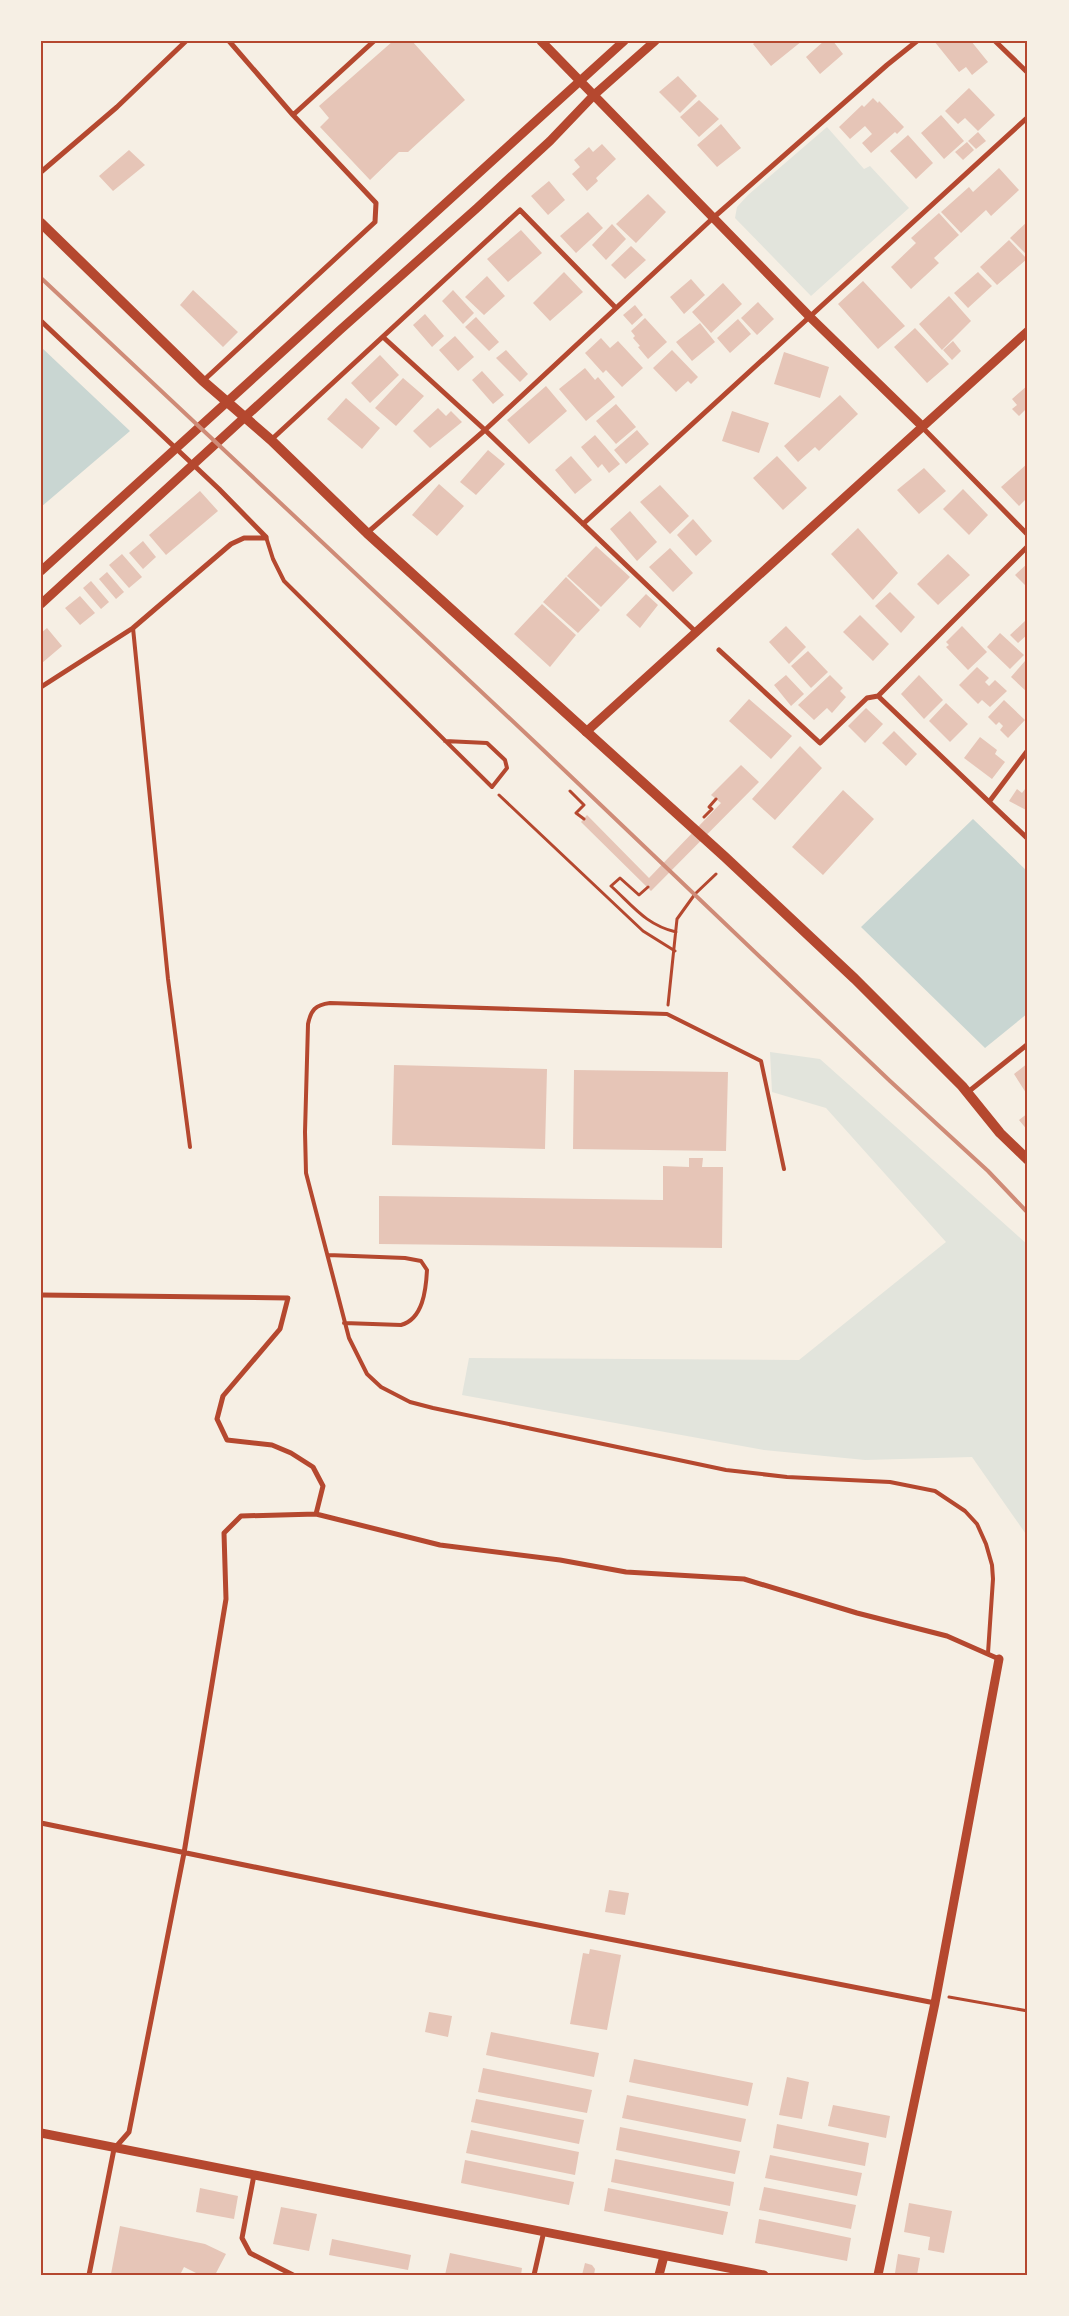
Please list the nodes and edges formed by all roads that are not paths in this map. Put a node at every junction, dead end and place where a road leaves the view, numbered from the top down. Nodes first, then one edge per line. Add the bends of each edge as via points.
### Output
1 (186, 41) edge
2 (229, 41) edge
3 (374, 41) edge
4 (541, 41) edge
5 (624, 41) edge
6 (655, 41) edge
7 (918, 41) edge
8 (995, 41) edge
9 (1028, 73) edge
10 (579, 81) junction
11 (594, 95) junction
12 (294, 115) junction
13 (1028, 117) edge
14 (41, 172) edge
15 (713, 218) junction
16 (41, 223) edge
17 (615, 307) junction
18 (810, 317) junction
19 (41, 321) edge
20 (1028, 331) edge
21 (383, 337) junction
22 (203, 381) junction
23 (922, 426) junction
24 (485, 430) junction
25 (271, 440) junction
26 (583, 524) junction
27 (367, 533) junction
28 (1028, 535) edge
29 (266, 538) junction
30 (1028, 546) edge
31 (41, 571) edge
32 (41, 604) edge
33 (133, 628) junction
34 (697, 633) junction
35 (719, 650) dead end
36 (41, 687) edge
37 (878, 696) junction
38 (586, 732) junction
39 (445, 741) junction
40 (1028, 750) edge
41 (989, 802) junction
42 (1028, 839) edge
43 (1028, 1044) edge
44 (967, 1093) junction
45 (190, 1147) dead end
46 (1028, 1160) edge
47 (784, 1169) dead end
48 (328, 1256) junction
49 (41, 1295) edge
50 (344, 1323) junction
51 (316, 1514) junction
52 (988, 1653) junction
53 (1000, 1658) joint
54 (41, 1823) edge
55 (184, 1853) junction
56 (936, 1999) junction
57 (41, 2133) edge
58 (114, 2149) junction
59 (254, 2174) junction
60 (544, 2231) junction
61 (664, 2256) junction
62 (88, 2275) edge
63 (293, 2275) edge
64 (534, 2275) edge
65 (659, 2275) edge
66 (764, 2275) edge
67 (878, 2275) edge

1 - 14 street via 117,107
2 - 12 street
3 - 12 street
4 - 10 street
5 - 10 street
6 - 11 street
7 - 15 street
8 - 9 street
10 - 11 street
10 - 31 street
11 - 15 street
11 - 32 street via 550,141
12 - 22 street via 376,203 376,222
13 - 18 street
15 - 17 street
15 - 18 street
16 - 22 main road
17 - 21 street via 520,210
17 - 24 street
18 - 23 street
18 - 26 street
19 - 29 street via 219,489
20 - 23 street
21 - 24 street
21 - 25 street
22 - 25 main road
23 - 28 street
23 - 34 street
24 - 26 street
24 - 27 street
25 - 27 main road
26 - 34 street
27 - 38 main road
29 - 33 street via 244,538 231,544
29 - 39 lane via 284,581
30 - 37 street
33 - 36 street
33 - 45 lane via 168,979
34 - 38 street
35 - 37 street via 820,743 867,698
37 - 41 street
38 - 44 main road via 855,979
39 - 39 lane via 487,742 505,760 507,768 492,787
40 - 41 street
41 - 42 street
43 - 44 street
44 - 46 main road via 1000,1133
47 - 48 lane via 761,1061 667,1014 330,1003 315,1007 310,1012 308,1024 305,1158
48 - 50 lane
48 - 50 lane via 405,1258 421,1261 426,1270 422,1304 414,1319 407,1324
49 - 51 street via 288,1298 280,1329 223,1396 217,1419 227,1440 272,1445 313,1467 323,1486
50 - 52 lane via 367,1374 393,1395 410,1402 726,1470 787,1477 890,1482 935,1491 971,1517 986,1544 993,1579
51 - 52 street via 440,1545 626,1572 744,1579 947,1636
51 - 55 street via 241,1516 224,1533 226,1599
52 - 53 street
53 - 56 street
54 - 55 street
55 - 56 street via 598,1937
55 - 58 street via 129,2132
56 - 67 street
57 - 58 street
58 - 59 street
58 - 62 street
59 - 60 street
59 - 63 street via 242,2238 250,2253
60 - 61 street
60 - 64 street
61 - 65 street
61 - 66 street

